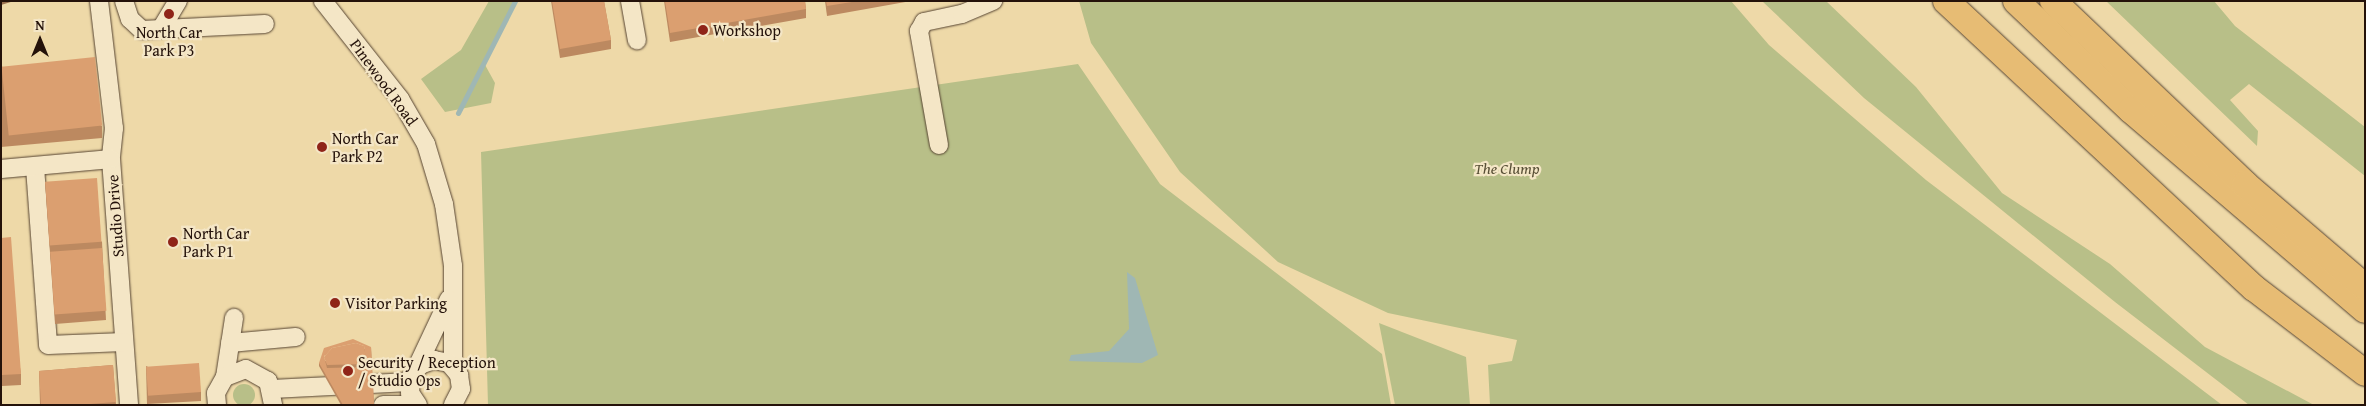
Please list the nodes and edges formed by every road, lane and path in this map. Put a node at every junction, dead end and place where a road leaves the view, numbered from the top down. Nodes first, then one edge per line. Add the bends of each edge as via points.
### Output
1 (99, 1) edge
2 (124, 1) edge
3 (178, 1) edge
4 (323, 1) edge
5 (630, 1) edge
6 (992, 1) edge
7 (1946, 1) edge
8 (2016, 1) edge
9 (2053, 1) edge
10 (2068, 1) edge
11 (265, 24) dead end
12 (161, 29) junction
13 (637, 40) dead end
14 (939, 145) dead end
15 (111, 159) junction
16 (36, 167) junction
17 (1, 169) edge
18 (2365, 273) edge
19 (2365, 286) edge
20 (455, 287) junction
21 (2365, 310) edge
22 (296, 337) dead end
23 (124, 342) junction
24 (234, 343) junction
25 (453, 366) junction
26 (246, 369) junction
27 (2365, 373) edge
28 (413, 376) junction
29 (225, 377) junction
30 (272, 397) edge
31 (459, 401) edge
32 (130, 405) edge
33 (217, 405) edge
34 (385, 405) edge
35 (417, 405) edge

1 - 15 street, Studio Drive via 114,128
2 - 12 street via 130,19 142,30
3 - 12 street
4 - 20 street, Pinewood Road via 400,99 426,144 444,204
5 - 13 street
6 - 14 street via 962,14 924,22 919,30
7 - 27 highway via 2254,288
8 - 21 highway via 2138,116
9 - 19 highway via 2245,184
10 - 18 highway via 2282,206
11 - 12 street
15 - 16 street
15 - 23 street, Studio Drive
16 - 17 street
16 - 23 street via 48,345
20 - 25 street, Pinewood Road via 450,331
20 - 28 street
22 - 24 street
23 - 32 street, Studio Drive
24 - 26 street
24 - 29 street
25 - 28 street via 434,360
25 - 31 street, Pinewood Road via 461,379
26 - 29 street
26 - 30 street via 262,375
28 - 30 street
28 - 35 street
29 - 33 street via 216,392
34 - 35 street

